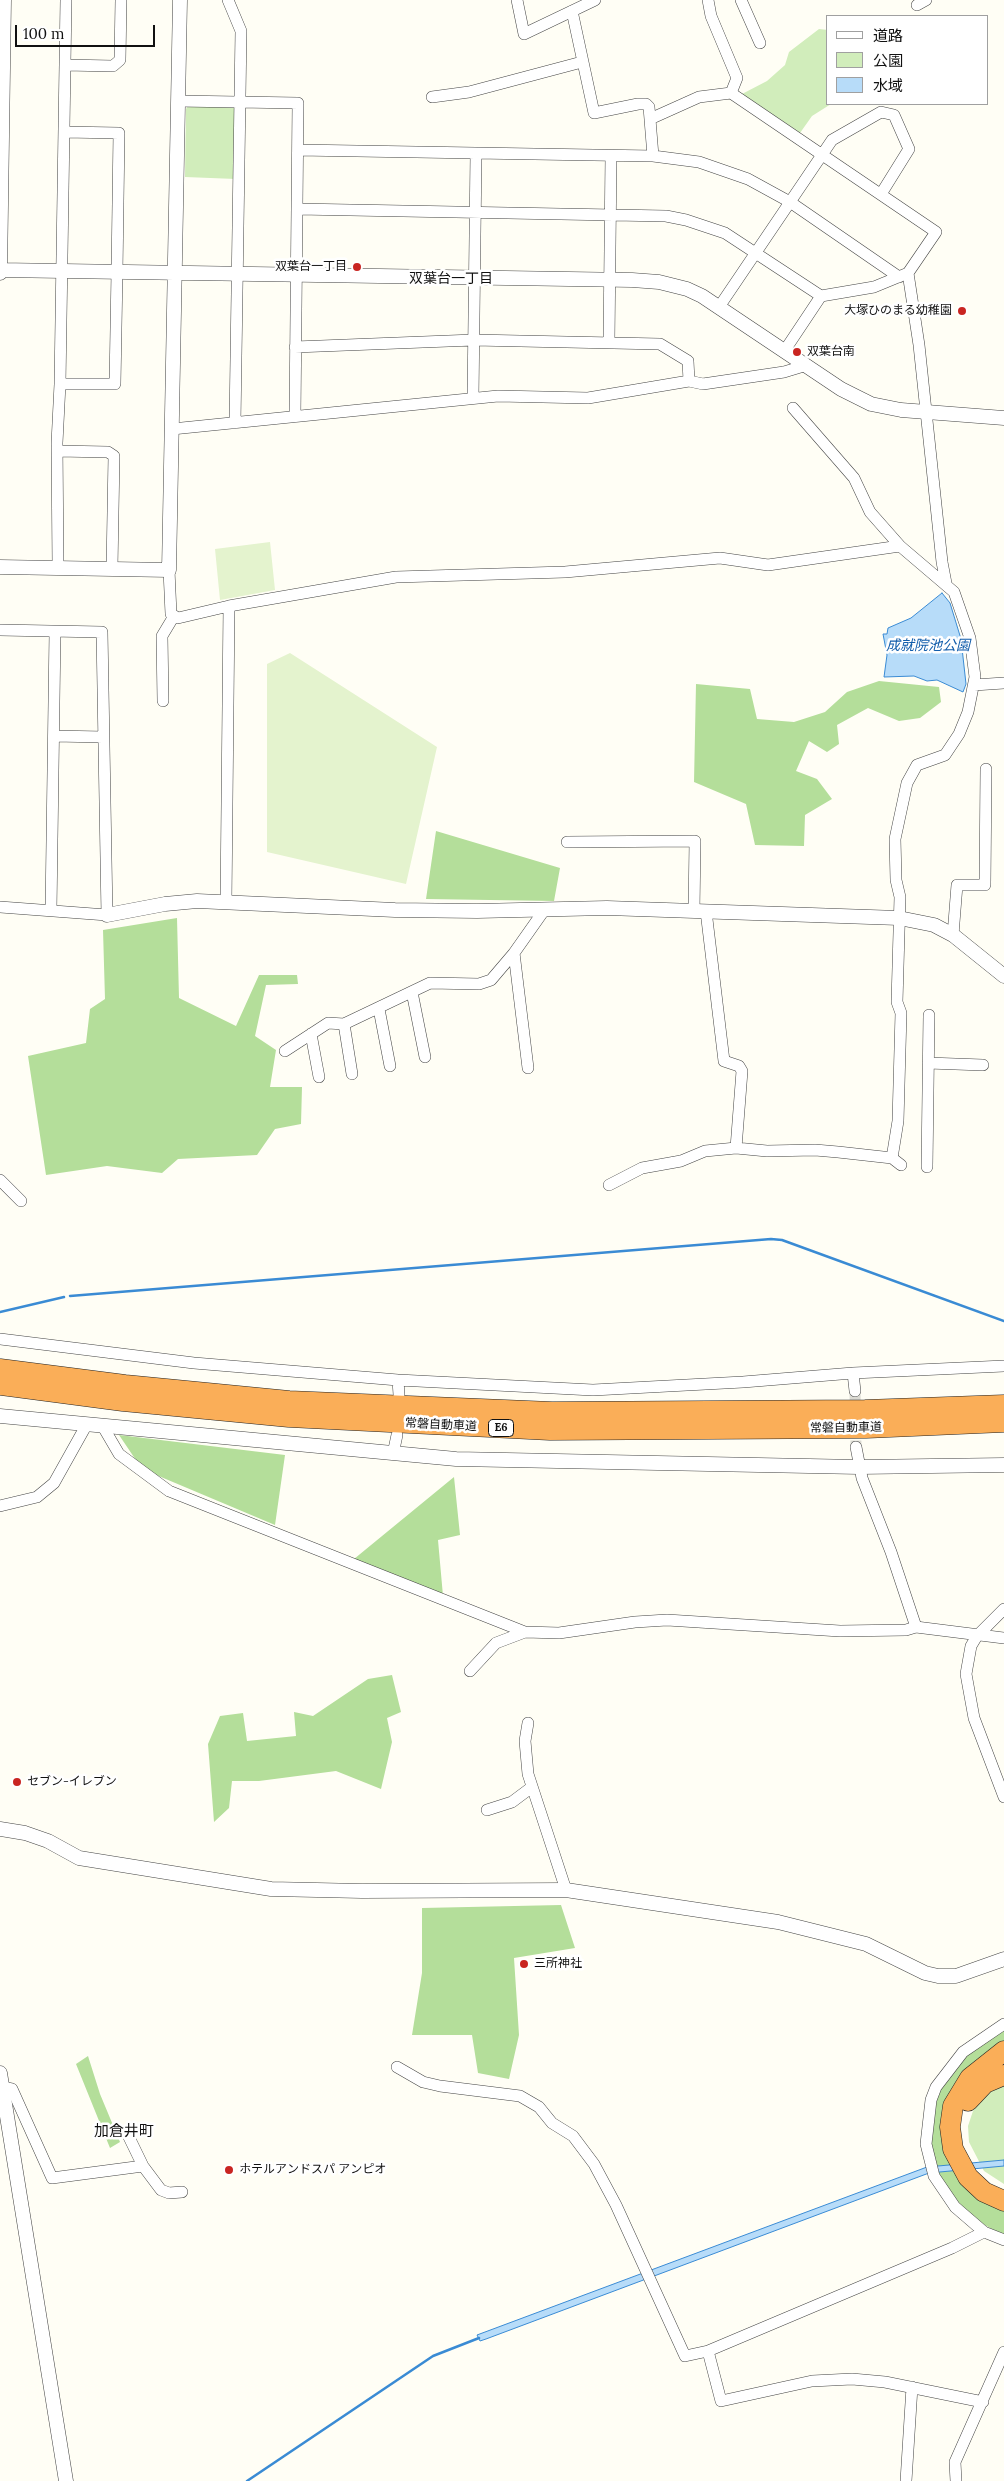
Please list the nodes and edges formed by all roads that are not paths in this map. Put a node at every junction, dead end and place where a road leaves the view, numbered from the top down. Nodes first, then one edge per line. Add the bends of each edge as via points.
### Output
1 (4, 0) edge
2 (66, 0) edge
3 (120, 0) edge
4 (180, 0) edge
5 (228, 0) edge
6 (517, 0) edge
7 (595, 0) edge
8 (708, 0) edge
9 (741, 0) edge
10 (572, 11) junction
11 (760, 44) dead end
12 (582, 62) junction
13 (65, 65) junction
14 (731, 93) junction
15 (432, 97) dead end
16 (178, 101) junction
17 (241, 102) junction
18 (650, 119) junction
19 (64, 132) junction
20 (298, 150) junction
21 (476, 154) junction
22 (823, 154) junction
23 (611, 156) junction
24 (653, 156) junction
25 (881, 194) junction
26 (790, 202) junction
27 (298, 209) junction
28 (476, 212) junction
29 (610, 214) junction
30 (756, 252) junction
31 (0, 271) edge
32 (62, 271) junction
33 (117, 272) junction
34 (175, 272) junction
35 (237, 274) junction
36 (296, 275) junction
37 (904, 275) junction
38 (475, 278) junction
39 (610, 280) junction
40 (821, 296) junction
41 (720, 307) junction
42 (474, 340) junction
43 (609, 341) junction
44 (295, 348) junction
45 (785, 350) junction
46 (807, 365) junction
47 (689, 381) junction
48 (60, 384) junction
49 (473, 398) junction
50 (793, 408) dead end
51 (925, 412) junction
52 (294, 417) junction
53 (1004, 418) edge
54 (235, 423) junction
55 (172, 429) junction
56 (58, 451) junction
57 (900, 546) junction
58 (0, 567) edge
59 (58, 567) junction
60 (112, 568) junction
61 (169, 570) junction
62 (946, 583) junction
63 (229, 606) junction
64 (174, 616) junction
65 (0, 630) edge
66 (55, 632) junction
67 (1004, 683) edge
68 (974, 685) junction
69 (164, 701) dead end
70 (54, 736) junction
71 (103, 737) junction
72 (986, 769) dead end
73 (568, 842) dead end
74 (226, 902) junction
75 (0, 907) edge
76 (544, 908) junction
77 (51, 910) junction
78 (700, 911) junction
79 (107, 916) junction
80 (899, 918) junction
81 (953, 935) junction
82 (514, 953) junction
83 (1004, 976) edge
84 (412, 992) junction
85 (378, 1008) junction
86 (929, 1014) dead end
87 (344, 1024) junction
88 (311, 1034) junction
89 (285, 1051) dead end
90 (425, 1057) dead end
91 (928, 1063) junction
92 (983, 1065) dead end
93 (390, 1066) dead end
94 (528, 1068) dead end
95 (352, 1074) dead end
96 (319, 1077) dead end
97 (736, 1148) junction
98 (892, 1158) junction
99 (901, 1165) dead end
100 (927, 1167) dead end
101 (0, 1180) edge
102 (609, 1185) dead end
103 (21, 1201) dead end
104 (0, 1339) edge
105 (1004, 1366) edge
106 (0, 1369) edge
107 (852, 1373) junction
108 (398, 1380) junction
109 (0, 1385) edge
110 (855, 1391) tunnel mouth
111 (399, 1396) dead end
112 (1004, 1405) edge
113 (0, 1416) edge
114 (1004, 1422) edge
115 (87, 1424) junction
116 (102, 1425) junction
117 (397, 1435) dead end
118 (856, 1447) tunnel mouth
119 (393, 1454) junction
120 (1004, 1465) edge
121 (859, 1467) junction
122 (0, 1506) edge
123 (1004, 1610) edge
124 (916, 1627) junction
125 (525, 1632) junction
126 (977, 1636) junction
127 (1004, 1638) edge
128 (470, 1671) dead end
129 (528, 1723) dead end
130 (532, 1787) junction
131 (1004, 1797) edge
132 (487, 1810) dead end
133 (0, 1829) edge
134 (566, 1890) junction
135 (1004, 1959) edge
136 (1004, 2024) edge
137 (1004, 2051) edge
138 (397, 2067) dead end
139 (0, 2073) edge
140 (1004, 2075) edge
141 (2, 2087) junction
142 (126, 2131) dead end
143 (143, 2166) junction
144 (1004, 2190) edge
145 (182, 2192) dead end
146 (1004, 2201) edge
147 (984, 2232) junction
148 (1004, 2240) edge
149 (708, 2351) junction
150 (1004, 2352) edge
151 (912, 2387) junction
152 (983, 2402) junction
153 (66, 2481) edge
154 (906, 2481) edge
155 (956, 2481) edge

1 - 31 street
2 - 13 street
3 - 13 street via 120,60 113,66
4 - 16 street
5 - 17 street via 242,31
6 - 10 street via 524,34
7 - 10 street
8 - 14 street via 737,78
9 - 11 street
10 - 12 street
12 - 15 street via 469,92
12 - 18 street via 594,113 646,104
13 - 19 street
14 - 18 street via 699,96
14 - 22 street
16 - 17 street
16 - 34 street
17 - 20 street via 298,103
17 - 35 street
18 - 24 street
19 - 32 street
19 - 33 street via 119,133
20 - 21 street
20 - 27 street
21 - 23 street
21 - 28 street
22 - 25 street
22 - 25 street via 832,140 881,112 894,114 909,149
22 - 26 street
23 - 24 street
23 - 29 street
24 - 26 street via 699,162 733,172
25 - 37 street via 936,232
26 - 30 street
26 - 37 street
27 - 28 street
27 - 36 street
28 - 29 street
28 - 38 street
29 - 30 street via 686,220 725,233
29 - 39 street
30 - 40 street
30 - 41 street
31 - 32 street
32 - 33 street
32 - 48 street
33 - 34 street
33 - 48 street via 114,384
34 - 35 street
34 - 55 street
35 - 36 street
35 - 54 street
36 - 38 street
36 - 44 street
37 - 40 street via 874,287
37 - 51 street via 919,345
38 - 39 street
38 - 42 street
39 - 41 street via 674,285
39 - 43 street
40 - 45 street
41 - 45 street
42 - 43 street
42 - 44 street
42 - 49 street
43 - 47 street via 660,344 688,361
44 - 52 street
45 - 46 street
46 - 47 street via 784,372 703,384
46 - 51 street via 841,389 871,404
47 - 49 street via 588,398
48 - 56 street
49 - 52 street
50 - 57 street via 854,478 870,512
51 - 53 street
51 - 62 street
52 - 54 street
54 - 55 street
55 - 61 street
56 - 59 street
56 - 60 street via 108,452 114,456
57 - 62 street
57 - 63 street via 768,565 720,558 565,572 396,577
58 - 59 street
59 - 60 street
60 - 61 street
61 - 64 street via 170,614
62 - 68 street via 954,592 970,638
63 - 64 street via 178,618
63 - 74 street
64 - 69 street via 162,636
65 - 66 street
66 - 70 street
66 - 71 street via 102,632
67 - 68 street
68 - 80 street via 959,734 944,755 917,765 908,783 895,838
70 - 71 street
70 - 77 street
71 - 79 street
72 - 81 street via 985,885 957,885
73 - 78 street via 695,841
74 - 76 street via 395,910
74 - 79 street via 165,904
75 - 77 street
76 - 78 street
76 - 82 street
77 - 79 street
78 - 80 street
78 - 97 street via 724,1061 739,1066 742,1071
80 - 81 street via 934,925
80 - 98 street via 899,1091
81 - 83 street
82 - 84 street via 491,980 479,984 430,983
82 - 94 street
84 - 85 street
84 - 90 street
85 - 87 street
85 - 93 street
86 - 91 street
87 - 88 street via 328,1023
87 - 95 street
88 - 89 street
88 - 96 street
91 - 92 street
91 - 100 street
97 - 98 street via 816,1150
97 - 102 street via 706,1151 681,1161 642,1168
98 - 99 street
101 - 103 street
104 - 108 street via 194,1363
105 - 107 street
106 - 112 highway, 常磐自動車道 / E6 via 289,1401 552,1412 836,1411
107 - 108 street via 593,1390
107 - 110 street
108 - 111 street
109 - 114 highway, 常磐自動車道 / E6 via 289,1417 550,1430 866,1428
113 - 115 street
115 - 116 street
115 - 122 street via 54,1483 37,1497
116 - 119 street
116 - 125 street via 119,1454 169,1491
117 - 119 street
118 - 121 street
119 - 121 street via 581,1462
120 - 121 street
121 - 124 street
123 - 126 street
124 - 125 street via 840,1631 667,1620 559,1633
124 - 126 street
125 - 128 street via 496,1643
126 - 127 street
126 - 131 street via 966,1662 969,1697 983,1746
129 - 130 street via 526,1754
130 - 132 street via 512,1802
130 - 134 street
133 - 134 street via 48,1841 79,1858 271,1889
134 - 135 street via 778,1922 866,1944 925,1973 938,1976 956,1976
136 - 147 street via 963,2052 936,2086 926,2130 930,2165 942,2191 968,2220
137 - 146 highway via 970,2078 953,2106 950,2127 953,2149 968,2177 984,2192
138 - 149 street via 423,2082 520,2096 539,2107 552,2123 573,2136 594,2164 616,2205 685,2356
139 - 141 street
140 - 144 highway via 991,2079 973,2094 961,2125 966,2153 976,2170 988,2182
141 - 143 street via 12,2089 52,2178
141 - 153 street
142 - 143 street
143 - 145 street via 161,2190
147 - 148 street
147 - 149 street
149 - 151 street via 721,2401 812,2381 852,2379
150 - 152 street
151 - 152 street
151 - 154 street
152 - 155 street via 955,2462

